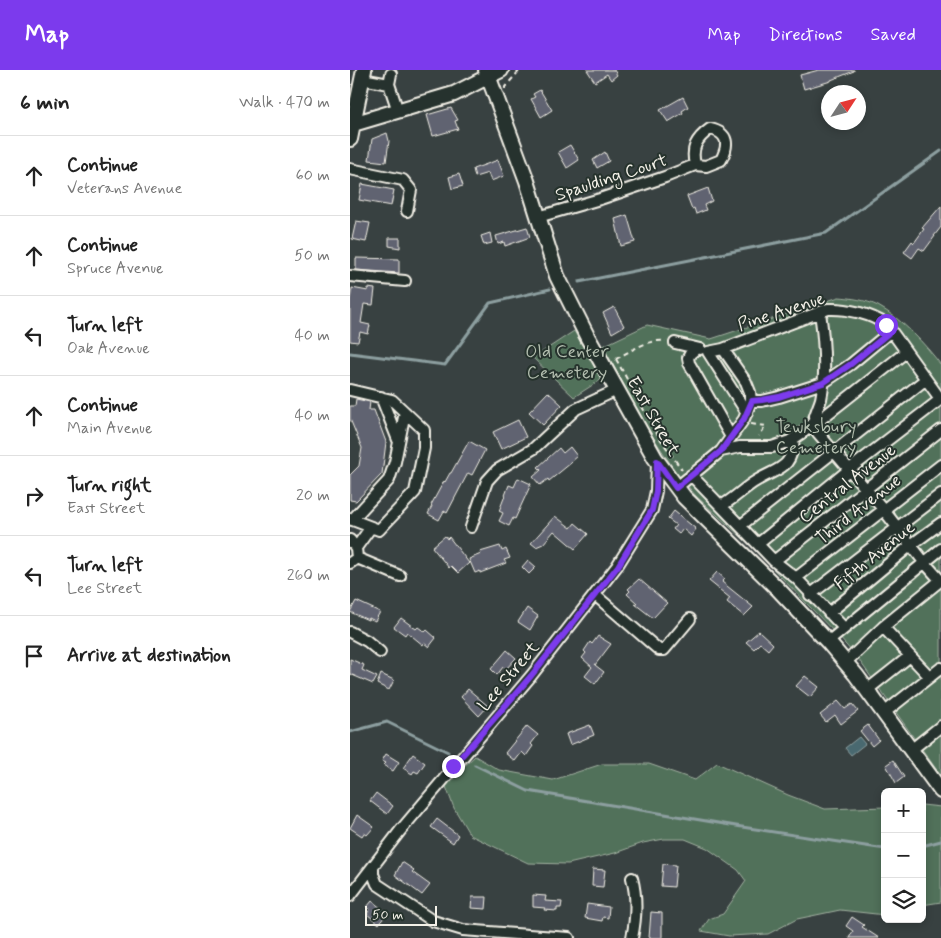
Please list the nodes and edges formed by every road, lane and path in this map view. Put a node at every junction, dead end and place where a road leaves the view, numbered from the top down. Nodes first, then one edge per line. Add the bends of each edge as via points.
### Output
1 (501, 70) edge
2 (487, 73) edge
3 (363, 74) edge
4 (398, 111) junction
5 (353, 124) junction
6 (350, 139) edge
7 (695, 165) dead end
8 (350, 169) edge
9 (406, 211) dead end
10 (538, 217) junction
11 (350, 276) edge
12 (405, 281) dead end
13 (820, 312) junction
14 (891, 331) junction
15 (675, 343) joint
16 (696, 349) junction
17 (723, 349) junction
18 (708, 352) junction
19 (906, 352) junction
20 (616, 360) junction
21 (612, 362) dead end
22 (926, 379) junction
23 (823, 383) junction
24 (350, 390) edge
25 (617, 390) junction
26 (381, 397) junction
27 (941, 400) edge
28 (752, 401) junction
29 (405, 412) junction
30 (746, 413) junction
31 (741, 423) junction
32 (812, 426) junction
33 (941, 430) edge
34 (731, 437) junction
35 (794, 438) junction
36 (398, 441) junction
37 (752, 447) junction
38 (721, 451) junction
39 (835, 452) junction
40 (657, 461) junction
41 (941, 465) edge
42 (850, 469) junction
43 (690, 476) junction
44 (676, 488) junction
45 (866, 489) junction
46 (941, 494) edge
47 (721, 506) junction
48 (883, 509) junction
49 (351, 519) edge
50 (941, 523) edge
51 (740, 526) junction
52 (371, 527) junction
53 (471, 527) dead end
54 (896, 527) junction
55 (758, 544) junction
56 (911, 545) junction
57 (941, 549) edge
58 (353, 552) edge
59 (774, 561) junction
60 (924, 562) junction
61 (400, 576) dead end
62 (796, 578) junction
63 (941, 580) edge
64 (596, 594) junction
65 (810, 595) junction
66 (829, 613) junction
67 (690, 619) dead end
68 (882, 627) junction
69 (844, 628) junction
70 (350, 632) edge
71 (828, 642) junction
72 (380, 652) dead end
73 (910, 656) junction
74 (846, 662) junction
75 (941, 668) edge
76 (930, 677) junction
77 (867, 690) junction
78 (884, 713) junction
79 (941, 726) edge
80 (911, 750) junction
81 (941, 791) edge
82 (373, 866) junction
83 (632, 878) dead end
84 (350, 896) edge
85 (569, 938) edge
86 (632, 938) edge

1 - 2 main road
2 - 4 main road via 454,94
2 - 10 main road, East Street
3 - 4 street via 390,79
3 - 5 main road
4 - 5 main road
5 - 6 main road
7 - 10 street, Spaulding Court via 619,193
8 - 9 street via 404,180 411,190
10 - 25 main road, East Street via 565,292
11 - 12 street
13 - 14 street, Pine Avenue via 835,308 862,314 880,320
13 - 17 street, Pine Avenue
13 - 23 street
14 - 19 street, Pine Avenue
14 - 23 street
15 - 16 street
15 - 20 path via 647,342
16 - 18 street
16 - 34 street via 690,354 689,363
17 - 18 street, Pine Avenue
17 - 28 street via 746,382
18 - 30 street
19 - 22 street, Pine Avenue
19 - 32 street
20 - 21 path
20 - 43 path via 674,461
22 - 27 street, Pine Avenue
22 - 39 street
23 - 28 street via 779,397
23 - 32 street
24 - 26 street
25 - 40 main road, East Street
25 - 53 street via 576,409 533,449 497,470 487,481
26 - 29 street via 392,400
26 - 36 street
27 - 42 street
28 - 30 street
29 - 36 street
29 - 52 street via 424,430 424,448 415,492 378,530
30 - 31 street
31 - 34 street
31 - 37 path via 766,426
32 - 35 street
32 - 39 street
33 - 45 street, Central Avenue
34 - 38 street
35 - 37 street via 772,447
35 - 47 street via 792,456 785,465
36 - 49 street via 389,480
37 - 38 street via 740,446
38 - 43 street
39 - 42 street
39 - 51 street
40 - 44 main road, East Street
40 - 64 street, Lee Street via 652,510 618,566
41 - 48 street, Third Avenue
42 - 45 street
42 - 55 street
43 - 44 street
43 - 47 street
44 - 71 main road, East Street
45 - 48 street
45 - 59 street, Central Avenue
46 - 54 street
47 - 51 street
48 - 54 street
48 - 62 street, Third Avenue
49 - 52 street
50 - 56 street, Fifth Avenue
51 - 55 street
52 - 58 street
54 - 56 street
54 - 65 street
55 - 59 street
56 - 60 street
56 - 66 street, Fifth Avenue
57 - 60 street
58 - 61 street
59 - 62 street
60 - 63 street
60 - 69 street
62 - 65 street
63 - 68 street
64 - 67 street via 659,650 664,650
64 - 82 street, Lee Street
65 - 66 street
66 - 69 street
68 - 73 street
68 - 74 street
69 - 71 street
70 - 72 street
71 - 74 main road, East Street
73 - 76 street
73 - 77 street
74 - 77 main road, East Street
75 - 76 street
76 - 78 street
77 - 78 main road, East Street
78 - 80 main road, East Street
79 - 80 street
80 - 81 main road, East Street
82 - 84 street, Lee Street
82 - 85 street via 377,884 442,925 463,930
83 - 86 street via 635,925

